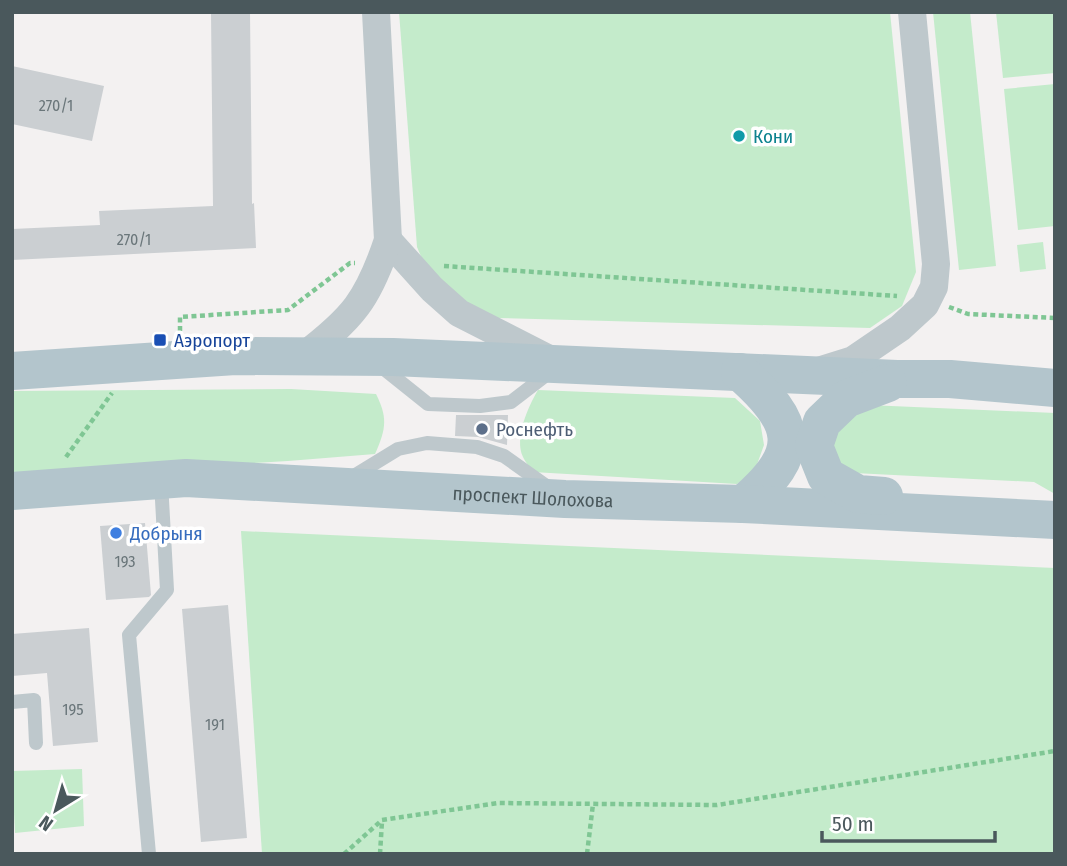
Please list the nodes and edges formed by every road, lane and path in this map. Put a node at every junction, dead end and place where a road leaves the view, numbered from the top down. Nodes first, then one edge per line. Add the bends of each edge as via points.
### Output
1 (376, 12) edge
2 (912, 12) edge
3 (384, 252) junction
4 (410, 265) junction
5 (928, 299) junction
6 (180, 317) dead end
7 (1055, 318) edge
8 (303, 356) junction
9 (134, 363) junction
10 (559, 364) junction
11 (12, 371) edge
12 (740, 372) junction
13 (804, 375) junction
14 (897, 379) junction
15 (1055, 388) edge
16 (161, 480) junction
17 (28, 490) edge
18 (743, 504) junction
19 (961, 515) junction
20 (1055, 520) edge
21 (12, 702) edge
22 (36, 743) dead end
23 (1055, 751) edge
24 (593, 804) junction
25 (382, 820) junction
26 (149, 854) edge
27 (344, 854) edge
28 (380, 854) edge
29 (587, 854) edge

1 - 3 street
2 - 5 street via 936,264
3 - 4 street
3 - 6 path via 350,263 288,310
3 - 8 street via 362,301 348,319
4 - 5 path
4 - 10 street via 459,313
5 - 7 path via 968,314
5 - 13 street via 900,328 853,360
8 - 9 main road
8 - 10 main road
9 - 11 main road
9 - 17 path
10 - 12 main road
12 - 13 main road
12 - 18 main road via 780,416 787,441 781,463 767,484
13 - 14 main road
14 - 15 main road
14 - 19 main road via 846,399 822,422 814,446 827,476 858,494 937,501
16 - 17 main road, проспект Шолохова
16 - 18 main road, проспект Шолохова
16 - 26 lane via 167,590 128,635
18 - 19 main road, проспект Шолохова
19 - 20 main road, проспект Шолохова
21 - 22 lane via 34,700
23 - 24 path via 717,806
24 - 25 path via 498,803
24 - 29 path
25 - 27 path
25 - 28 path

